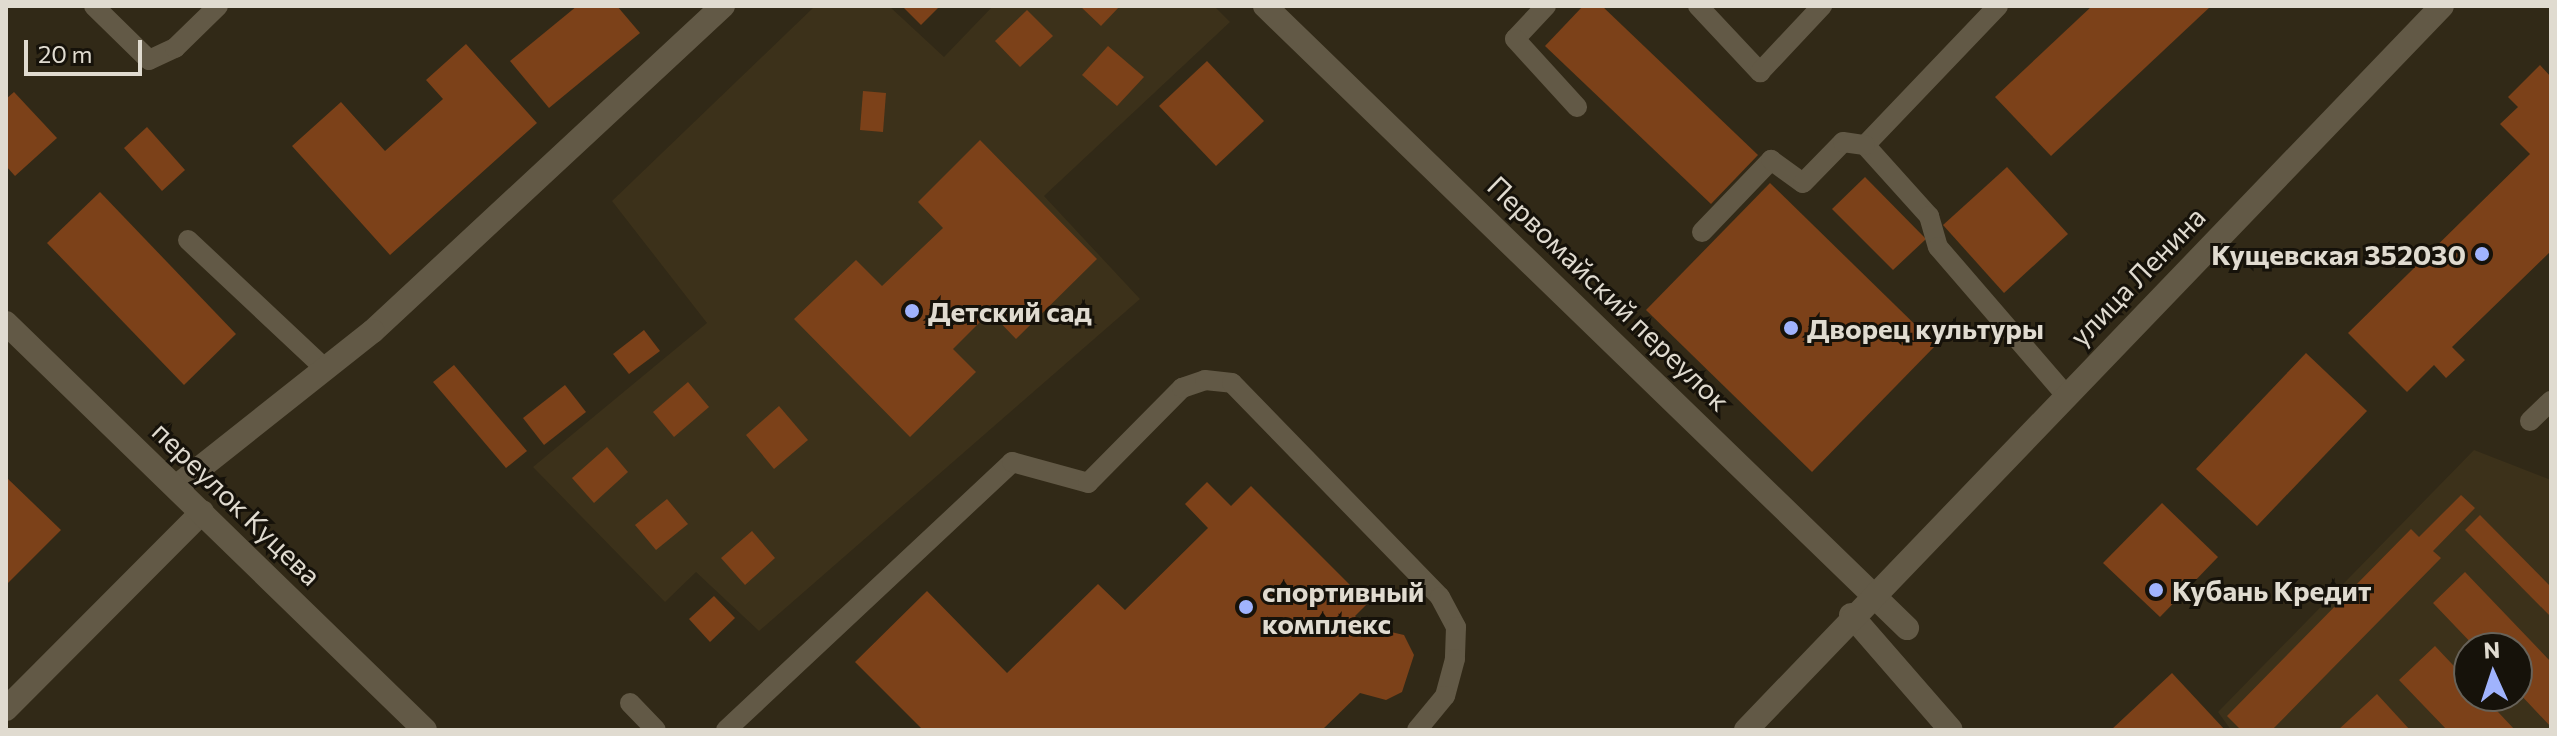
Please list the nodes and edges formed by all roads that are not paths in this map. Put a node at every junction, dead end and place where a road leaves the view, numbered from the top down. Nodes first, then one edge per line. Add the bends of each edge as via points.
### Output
1 (218, 6) edge
2 (723, 6) edge
3 (1265, 6) edge
4 (1546, 6) edge
5 (1698, 6) edge
6 (1822, 6) edge
7 (1998, 6) edge
8 (2442, 6) edge
9 (98, 8) edge
10 (1577, 107) dead end
11 (1865, 145) junction
12 (1702, 232) dead end
13 (188, 240) dead end
14 (6, 323) edge
15 (321, 365) junction
16 (2064, 393) junction
17 (2551, 401) edge
18 (2530, 421) dead end
19 (176, 487) junction
20 (202, 512) junction
21 (1873, 590) junction
22 (1851, 615) junction
23 (1907, 628) dead end
24 (630, 703) dead end
25 (6, 709) edge
26 (425, 730) edge
27 (656, 730) edge
28 (726, 730) edge
29 (1417, 730) edge
30 (1746, 730) edge
31 (1951, 730) edge

1 - 9 lane via 175,48 149,60
2 - 15 street via 373,331
3 - 21 street, Первомайский переулок
4 - 10 lane via 1515,39
5 - 6 lane via 1760,72
7 - 11 lane
8 - 16 street, улица Ленина
11 - 12 lane via 1843,142 1803,183 1771,160
11 - 16 lane via 1929,216 1938,247
13 - 15 lane
14 - 19 street, переулок Куцева
15 - 19 street
16 - 21 street, улица Ленина
17 - 18 lane
19 - 20 street, переулок Куцева
20 - 25 street
20 - 26 street, переулок Куцева
21 - 22 street, улица Ленина
21 - 23 street, Первомайский переулок
22 - 30 street, улица Ленина
22 - 31 street
24 - 27 lane
28 - 29 lane via 1012,462 1088,483 1182,388 1205,380 1232,383 1440,597 1456,627 1445,696

